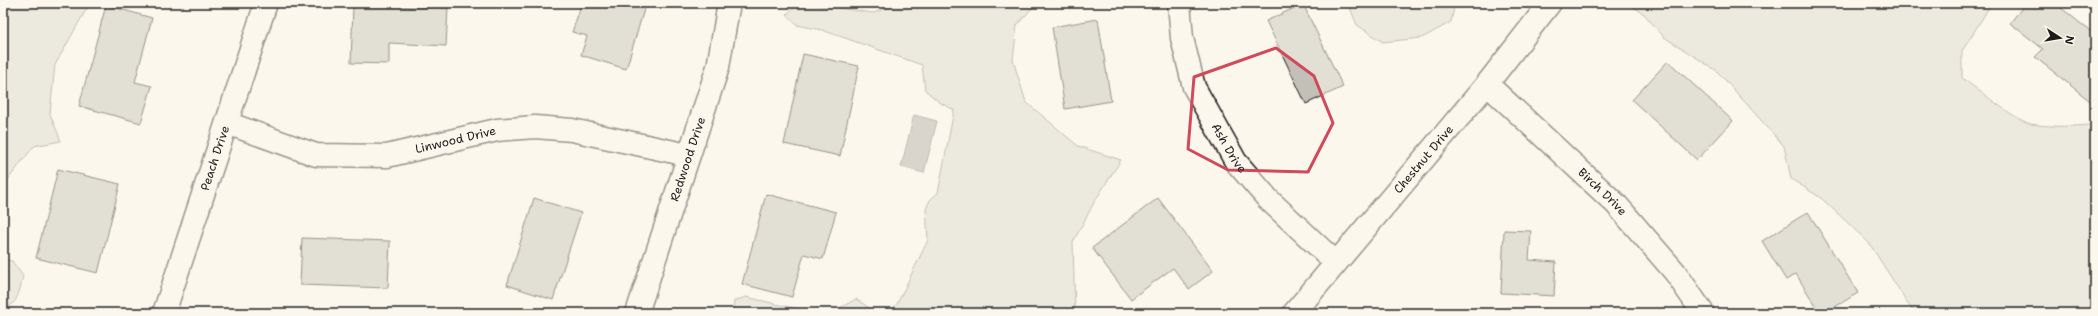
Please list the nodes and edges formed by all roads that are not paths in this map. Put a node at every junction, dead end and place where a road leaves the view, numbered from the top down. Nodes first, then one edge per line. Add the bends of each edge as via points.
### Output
1 (266, 3) edge
2 (729, 3) edge
3 (1179, 3) edge
4 (1550, 3) edge
5 (1486, 84) junction
6 (227, 123) junction
7 (688, 155) junction
8 (1335, 262) junction
9 (164, 313) edge
10 (637, 313) edge
11 (1294, 313) edge
12 (1703, 313) edge

1 - 6 street, Peach Drive
2 - 7 street, Redwood Drive via 718,67
3 - 8 street, Ash Drive via 1182,38 1194,86 1236,162 1268,199
4 - 5 street, Chestnut Drive
5 - 8 street, Chestnut Drive
5 - 12 street, Birch Drive via 1616,204 1675,272
6 - 7 street, Linwood Drive via 316,155 388,156 497,130 534,127 572,130
6 - 9 street, Peach Drive
7 - 10 street, Redwood Drive
8 - 11 street, Chestnut Drive

